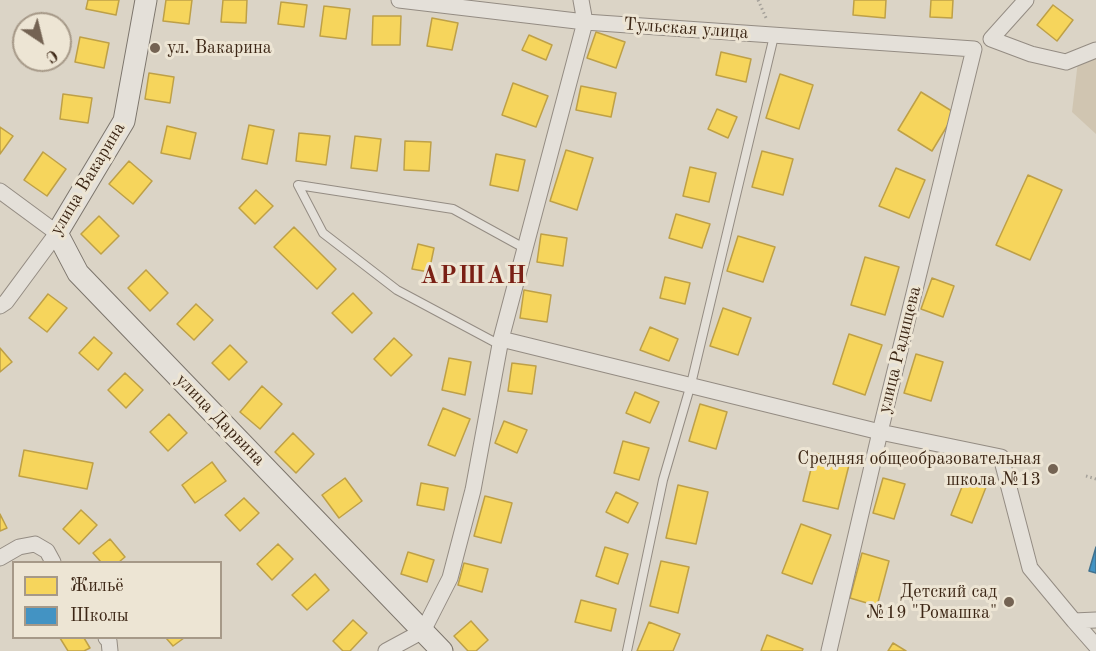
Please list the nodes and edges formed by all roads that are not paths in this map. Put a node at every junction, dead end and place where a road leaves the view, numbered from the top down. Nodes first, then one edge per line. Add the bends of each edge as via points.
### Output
1 (146, 0) edge
2 (399, 0) edge
3 (581, 0) edge
4 (1026, 0) edge
5 (585, 22) junction
6 (774, 36) junction
7 (974, 49) joint
8 (1096, 50) edge
9 (0, 191) edge
10 (57, 233) junction
11 (524, 248) junction
12 (0, 306) edge
13 (501, 342) junction
14 (690, 384) junction
15 (880, 432) junction
16 (0, 558) edge
17 (52, 561) edge
18 (1096, 620) edge
19 (1074, 621) junction
20 (423, 631) junction
21 (1096, 646) edge
22 (386, 651) edge
23 (442, 651) edge
24 (627, 651) edge
25 (829, 651) edge

1 - 10 street, улица Вакарина via 124,121
2 - 5 street, Тульская улица
3 - 5 street
4 - 8 street via 991,39 1065,62
5 - 6 street, Тульская улица
5 - 11 street
6 - 7 street, Тульская улица
6 - 14 lane
7 - 15 street, улица Радищева
9 - 10 street, улица Дарвина
10 - 12 street, улица Вакарина
10 - 20 street, улица Дарвина via 78,273
11 - 13 street
11 - 13 lane via 453,209 297,184 323,233 397,290
13 - 14 street
13 - 20 street via 473,490 450,578
14 - 15 street
14 - 24 lane via 663,480
15 - 19 street via 1001,457 1030,568
15 - 25 street, улица Радищева
16 - 17 street via 19,547 35,544 47,551
18 - 19 street
19 - 21 street
20 - 22 street
20 - 23 street, улица Дарвина

